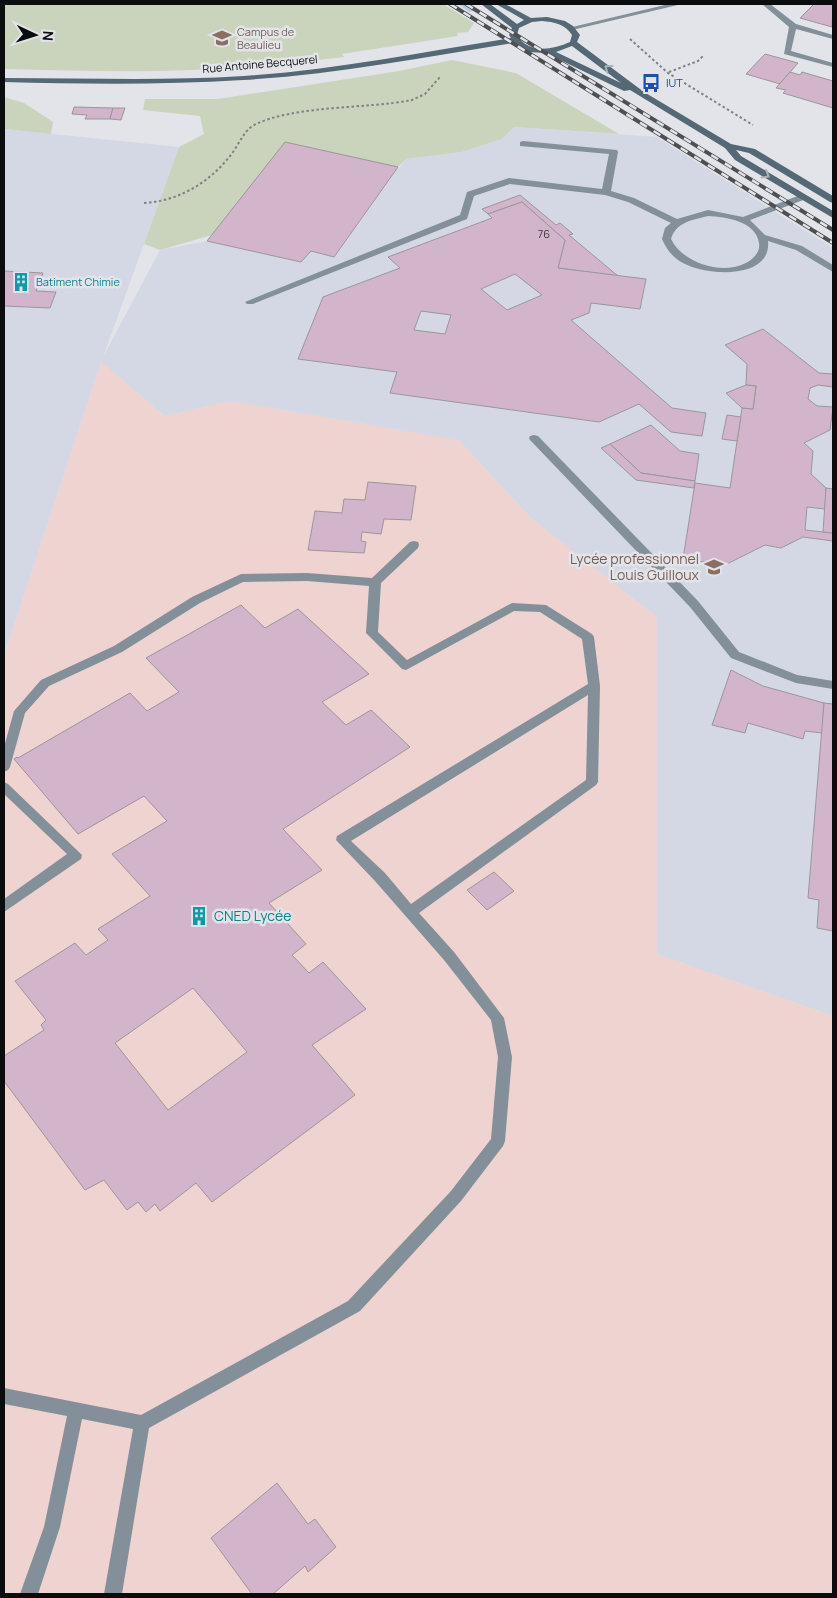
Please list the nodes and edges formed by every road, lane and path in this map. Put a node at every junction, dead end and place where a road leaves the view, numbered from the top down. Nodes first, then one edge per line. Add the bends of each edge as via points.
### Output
1 (485, 4) edge
2 (500, 4) edge
3 (678, 4) edge
4 (766, 4) edge
5 (530, 20) junction
6 (793, 26) junction
7 (516, 27) junction
8 (572, 28) junction
9 (833, 37) edge
10 (629, 38) dead end
11 (515, 40) junction
12 (574, 43) junction
13 (548, 51) junction
14 (703, 56) dead end
15 (833, 65) edge
16 (668, 72) junction
17 (441, 76) dead end
18 (4, 80) edge
19 (641, 94) junction
20 (757, 127) dead end
21 (523, 144) dead end
22 (728, 146) junction
23 (606, 192) junction
24 (803, 196) junction
25 (833, 200) edge
26 (144, 203) dead end
27 (833, 215) edge
28 (743, 220) junction
29 (676, 222) junction
30 (763, 237) junction
31 (833, 269) edge
32 (250, 302) dead end
33 (534, 438) dead end
34 (414, 545) dead end
35 (375, 582) junction
36 (833, 685) edge
37 (594, 686) junction
38 (4, 767) edge
39 (4, 787) edge
40 (4, 906) edge
41 (410, 912) junction
42 (4, 1396) edge
43 (76, 1411) junction
44 (142, 1423) junction
45 (29, 1594) edge
46 (113, 1594) edge

1 - 7 main road
2 - 5 main road
3 - 8 street
4 - 6 street
5 - 7 main road
5 - 8 main road via 556,21
6 - 9 street
6 - 15 street via 787,52
7 - 11 main road via 513,32
8 - 12 main road via 576,35
10 - 16 path
11 - 13 main road via 529,49
11 - 18 main road, Rue Antoine Becquerel via 322,70 244,78
12 - 13 main road
19 -> 12 main road
13 - 19 main road
14 - 16 path
16 - 20 path
17 - 26 path via 420,98 256,124 213,174 181,195 159,203
19 - 22 main road
21 - 23 street via 614,152
22 -> 24 main road via 738,158
22 - 25 main road via 752,151
23 - 29 street
23 - 32 street via 509,181 470,194 464,217
24 - 27 main road
24 - 28 street
28 - 29 street via 708,213
28 - 30 street via 754,226
29 - 30 street via 666,235 667,245 684,262 708,270 734,269 754,262 765,247
30 - 31 street via 799,248
33 - 36 street via 694,604 734,655 796,679
34 - 35 street
35 - 37 street via 372,632 406,666 512,607 542,608 588,637
35 - 38 street via 241,578 203,596 118,649 45,683 20,711
37 - 41 street via 592,782
37 - 41 street via 342,840
39 - 40 street via 76,856
41 - 44 street via 497,1018 505,1057 498,1140 456,1196 354,1306
42 - 43 street
43 - 44 street
43 - 45 street via 52,1527
44 - 46 street

